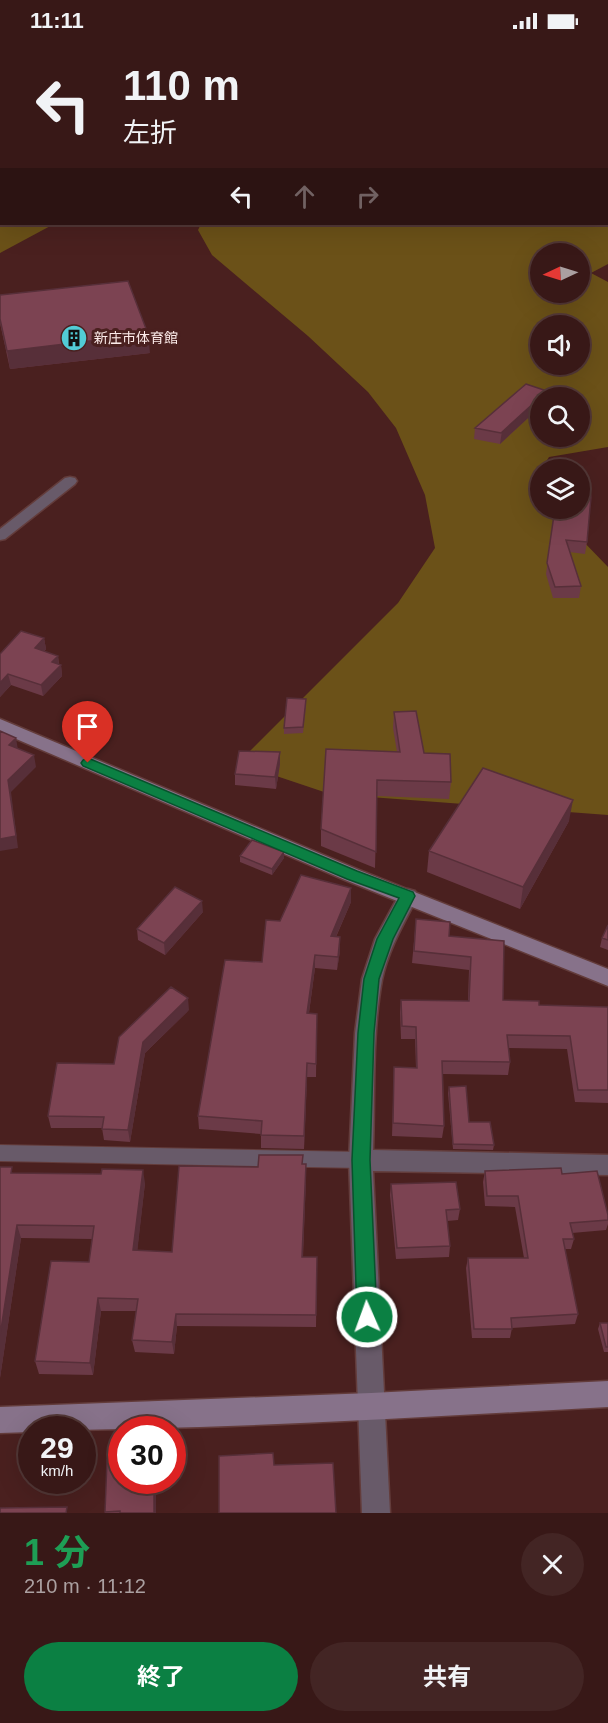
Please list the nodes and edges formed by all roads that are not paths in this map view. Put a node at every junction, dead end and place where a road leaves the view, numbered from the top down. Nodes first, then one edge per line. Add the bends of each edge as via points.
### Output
1 (70, 481) dead end
2 (0, 536) edge
3 (0, 725) edge
4 (408, 896) junction
5 (608, 978) edge
6 (0, 1153) edge
7 (361, 1160) junction
8 (608, 1165) edge
9 (608, 1394) edge
10 (371, 1406) junction
11 (0, 1419) edge
12 (376, 1513) edge

1 - 2 street
3 - 4 street
4 - 5 street
4 - 7 street via 385,939 372,979
6 - 7 lane
7 - 8 street
7 - 10 street
9 - 10 street
10 - 11 street
10 - 12 street

